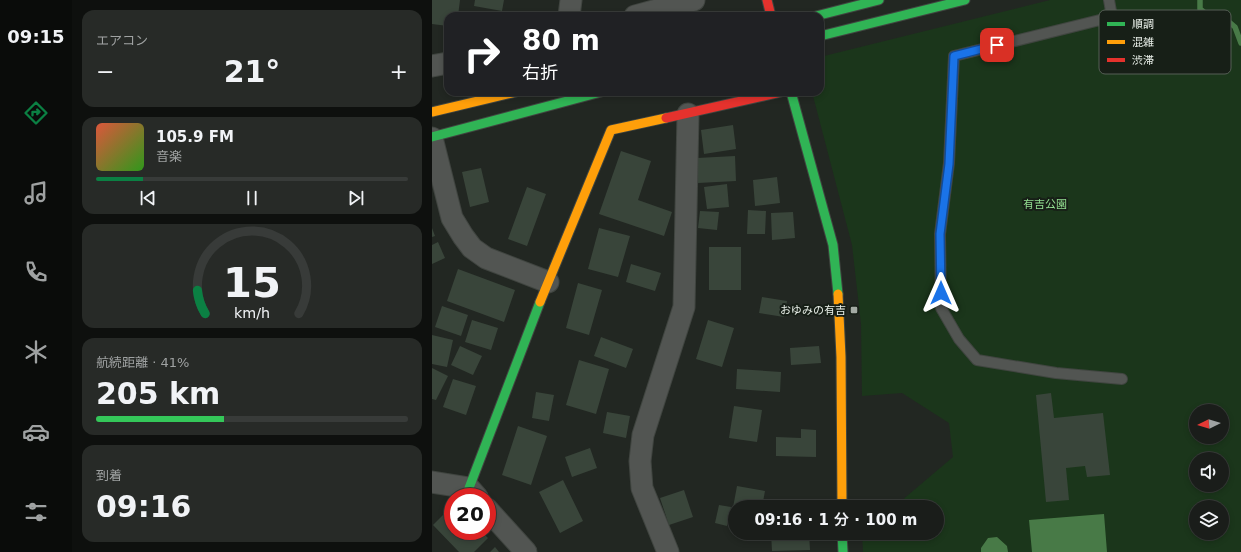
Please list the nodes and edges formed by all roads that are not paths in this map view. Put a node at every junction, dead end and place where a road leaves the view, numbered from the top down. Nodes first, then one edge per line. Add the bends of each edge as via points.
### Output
1 (571, 0) edge
2 (694, 0) edge
3 (767, 0) edge
4 (879, 0) edge
5 (965, 0) edge
6 (1109, 0) edge
7 (1111, 10) edge
8 (570, 12) edge
9 (650, 12) edge
10 (770, 12) edge
11 (824, 14) edge
12 (1099, 20) edge
13 (824, 35) edge
14 (444, 64) edge
15 (432, 66) edge
16 (499, 96) edge
17 (586, 96) edge
18 (764, 96) edge
19 (792, 96) edge
20 (432, 112) edge
21 (688, 114) junction
22 (432, 137) edge
23 (548, 282) junction
24 (1122, 379) dead end
25 (432, 482) edge
26 (454, 488) edge
27 (475, 488) edge
28 (842, 500) edge
29 (496, 519) edge
30 (842, 540) edge
31 (526, 552) edge
32 (668, 552) edge
33 (843, 552) edge

1 - 8 street
2 - 9 street
3 - 10 street
4 - 11 street
5 - 13 street
6 - 7 lane
12 - 24 lane via 954,56 949,164 940,234 941,308 959,339 977,360 1056,373
14 - 15 street
16 - 20 street
17 - 22 street
18 - 21 street
19 - 28 street via 834,253 841,357
21 - 23 street via 611,130
21 - 32 street via 684,307 643,435 640,461 642,488
22 - 23 street via 452,218 472,248 486,258
23 - 27 street
25 - 26 street
29 - 31 street
30 - 33 street

